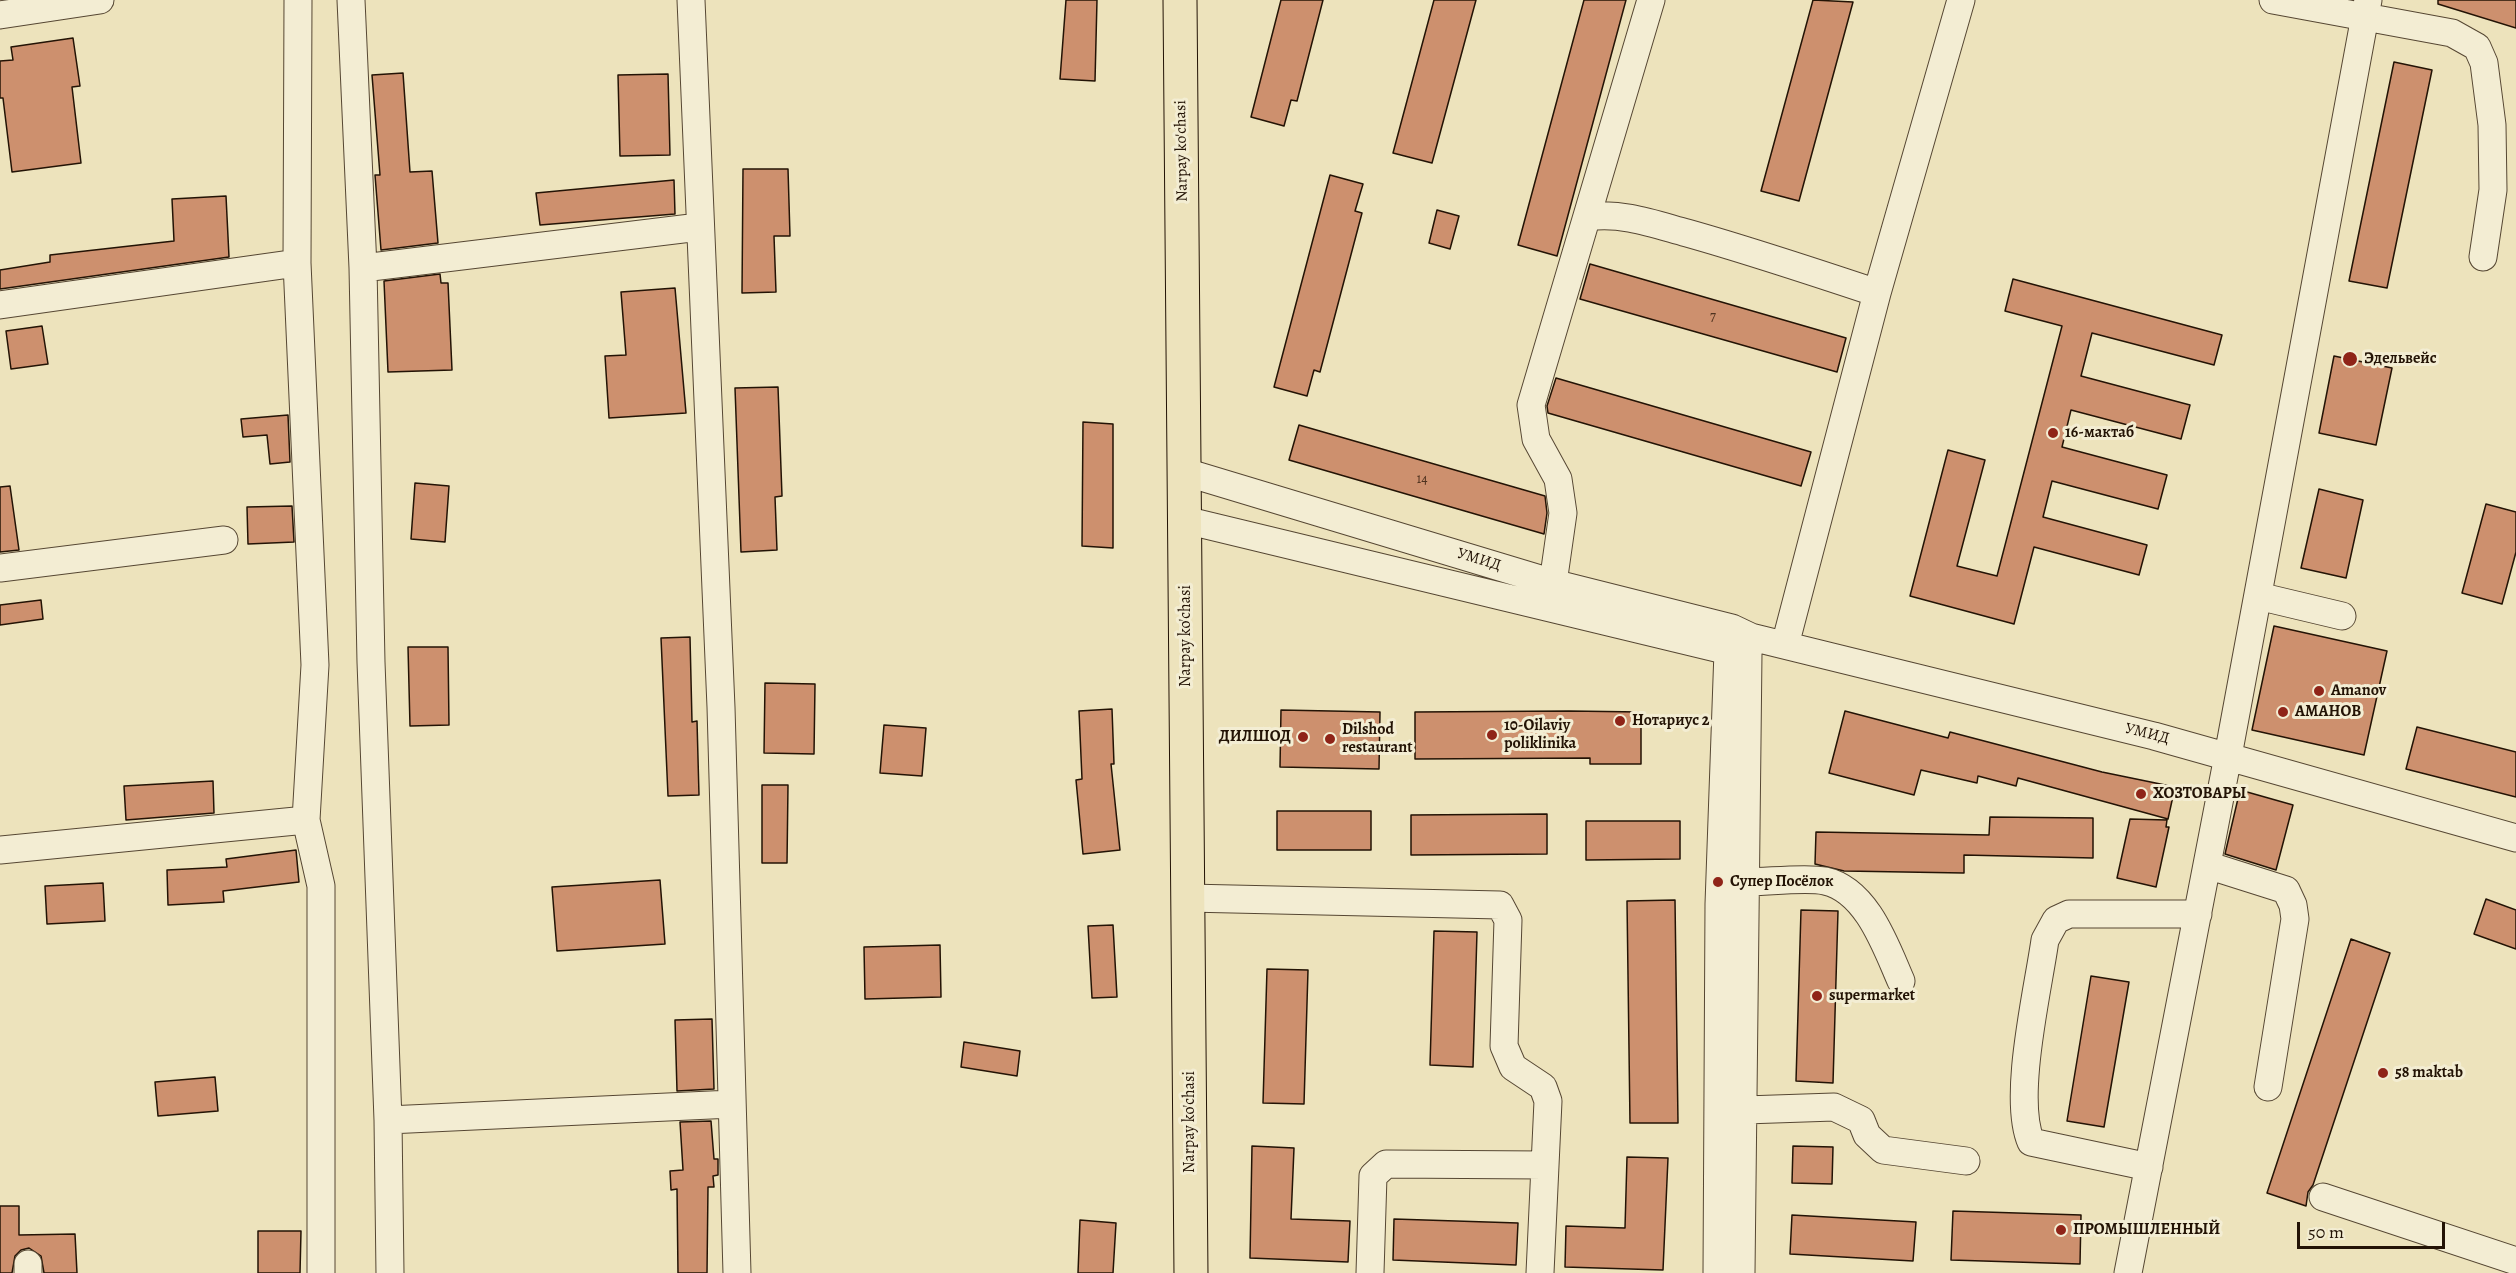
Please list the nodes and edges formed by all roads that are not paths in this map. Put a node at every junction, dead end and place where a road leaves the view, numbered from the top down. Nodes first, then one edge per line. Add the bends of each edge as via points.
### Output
1 (100, 0) edge
2 (298, 0) edge
3 (351, 0) edge
4 (691, 0) edge
5 (1180, 0) edge
6 (1651, 0) edge
7 (1961, 0) edge
8 (2273, 0) edge
9 (2366, 9) edge
10 (0, 15) edge
11 (1588, 218) junction
12 (699, 227) junction
13 (2483, 257) dead end
14 (297, 262) junction
15 (363, 267) junction
16 (1877, 293) junction
17 (0, 304) edge
18 (1185, 472) junction
19 (1185, 520) junction
20 (224, 540) dead end
21 (0, 568) edge
22 (1553, 583) junction
23 (2258, 596) junction
24 (2342, 616) dead end
25 (1753, 643) junction
26 (2228, 756) junction
27 (306, 820) junction
28 (2516, 838) edge
29 (0, 850) edge
30 (2207, 865) junction
31 (1747, 882) junction
32 (1188, 898) junction
33 (2198, 914) junction
34 (1901, 981) dead end
35 (2268, 1087) dead end
36 (732, 1104) junction
37 (1745, 1110) junction
38 (388, 1120) junction
39 (1966, 1161) dead end
40 (1544, 1165) junction
41 (2149, 1167) junction
42 (2323, 1197) dead end
43 (2516, 1261) edge
44 (321, 1273) edge
45 (390, 1273) edge
46 (737, 1273) edge
47 (1191, 1273) edge
48 (1370, 1273) edge
49 (1540, 1273) edge
50 (1717, 1273) edge
51 (1741, 1273) edge
52 (2128, 1273) edge

1 - 10 street
2 - 14 street
3 - 15 street
4 - 12 street
5 - 18 main road, Narpay ko'chasi
6 - 11 street
7 - 16 street
8 - 9 street
9 - 13 street via 2452,33 2477,47 2484,63 2492,136 2493,190
9 - 23 street
11 - 16 street via 1605,214 1628,217
11 - 22 street via 1531,405 1536,440 1558,479 1563,513
12 - 15 street
12 - 36 street via 721,707
14 - 17 street
14 - 27 street via 315,665
15 - 38 street via 371,662
16 - 25 street
18 - 19 main road, Narpay ko'chasi
18 - 22 street, УМИД
19 - 25 street, УМИД
19 - 32 main road, Narpay ko'chasi
20 - 21 street
22 - 25 street, УМИД
23 - 24 street
23 - 26 street
25 - 26 street, УМИД
25 - 31 street
25 - 50 street via 1719,904
26 - 28 street, УМИД
26 - 30 street
27 - 29 street
27 - 44 street via 321,886
30 - 33 street
30 - 35 street via 2286,890 2293,905 2295,919
31 - 34 street via 1826,881 1848,893 1872,916
31 - 37 street
32 - 40 street via 1500,905 1508,920 1504,1046 1513,1067 1543,1087 1548,1101
32 - 47 main road, Narpay ko'chasi
33 - 41 street
33 - 41 street via 2069,914 2056,920 2045,940 2022,1097 2024,1127 2031,1142
36 - 38 street
36 - 46 street
37 - 39 street via 1834,1107 1861,1120 1867,1135 1882,1150
37 - 51 street
38 - 45 street
40 - 48 street via 1386,1164 1373,1176
40 - 49 street
41 - 52 street
42 - 43 street

